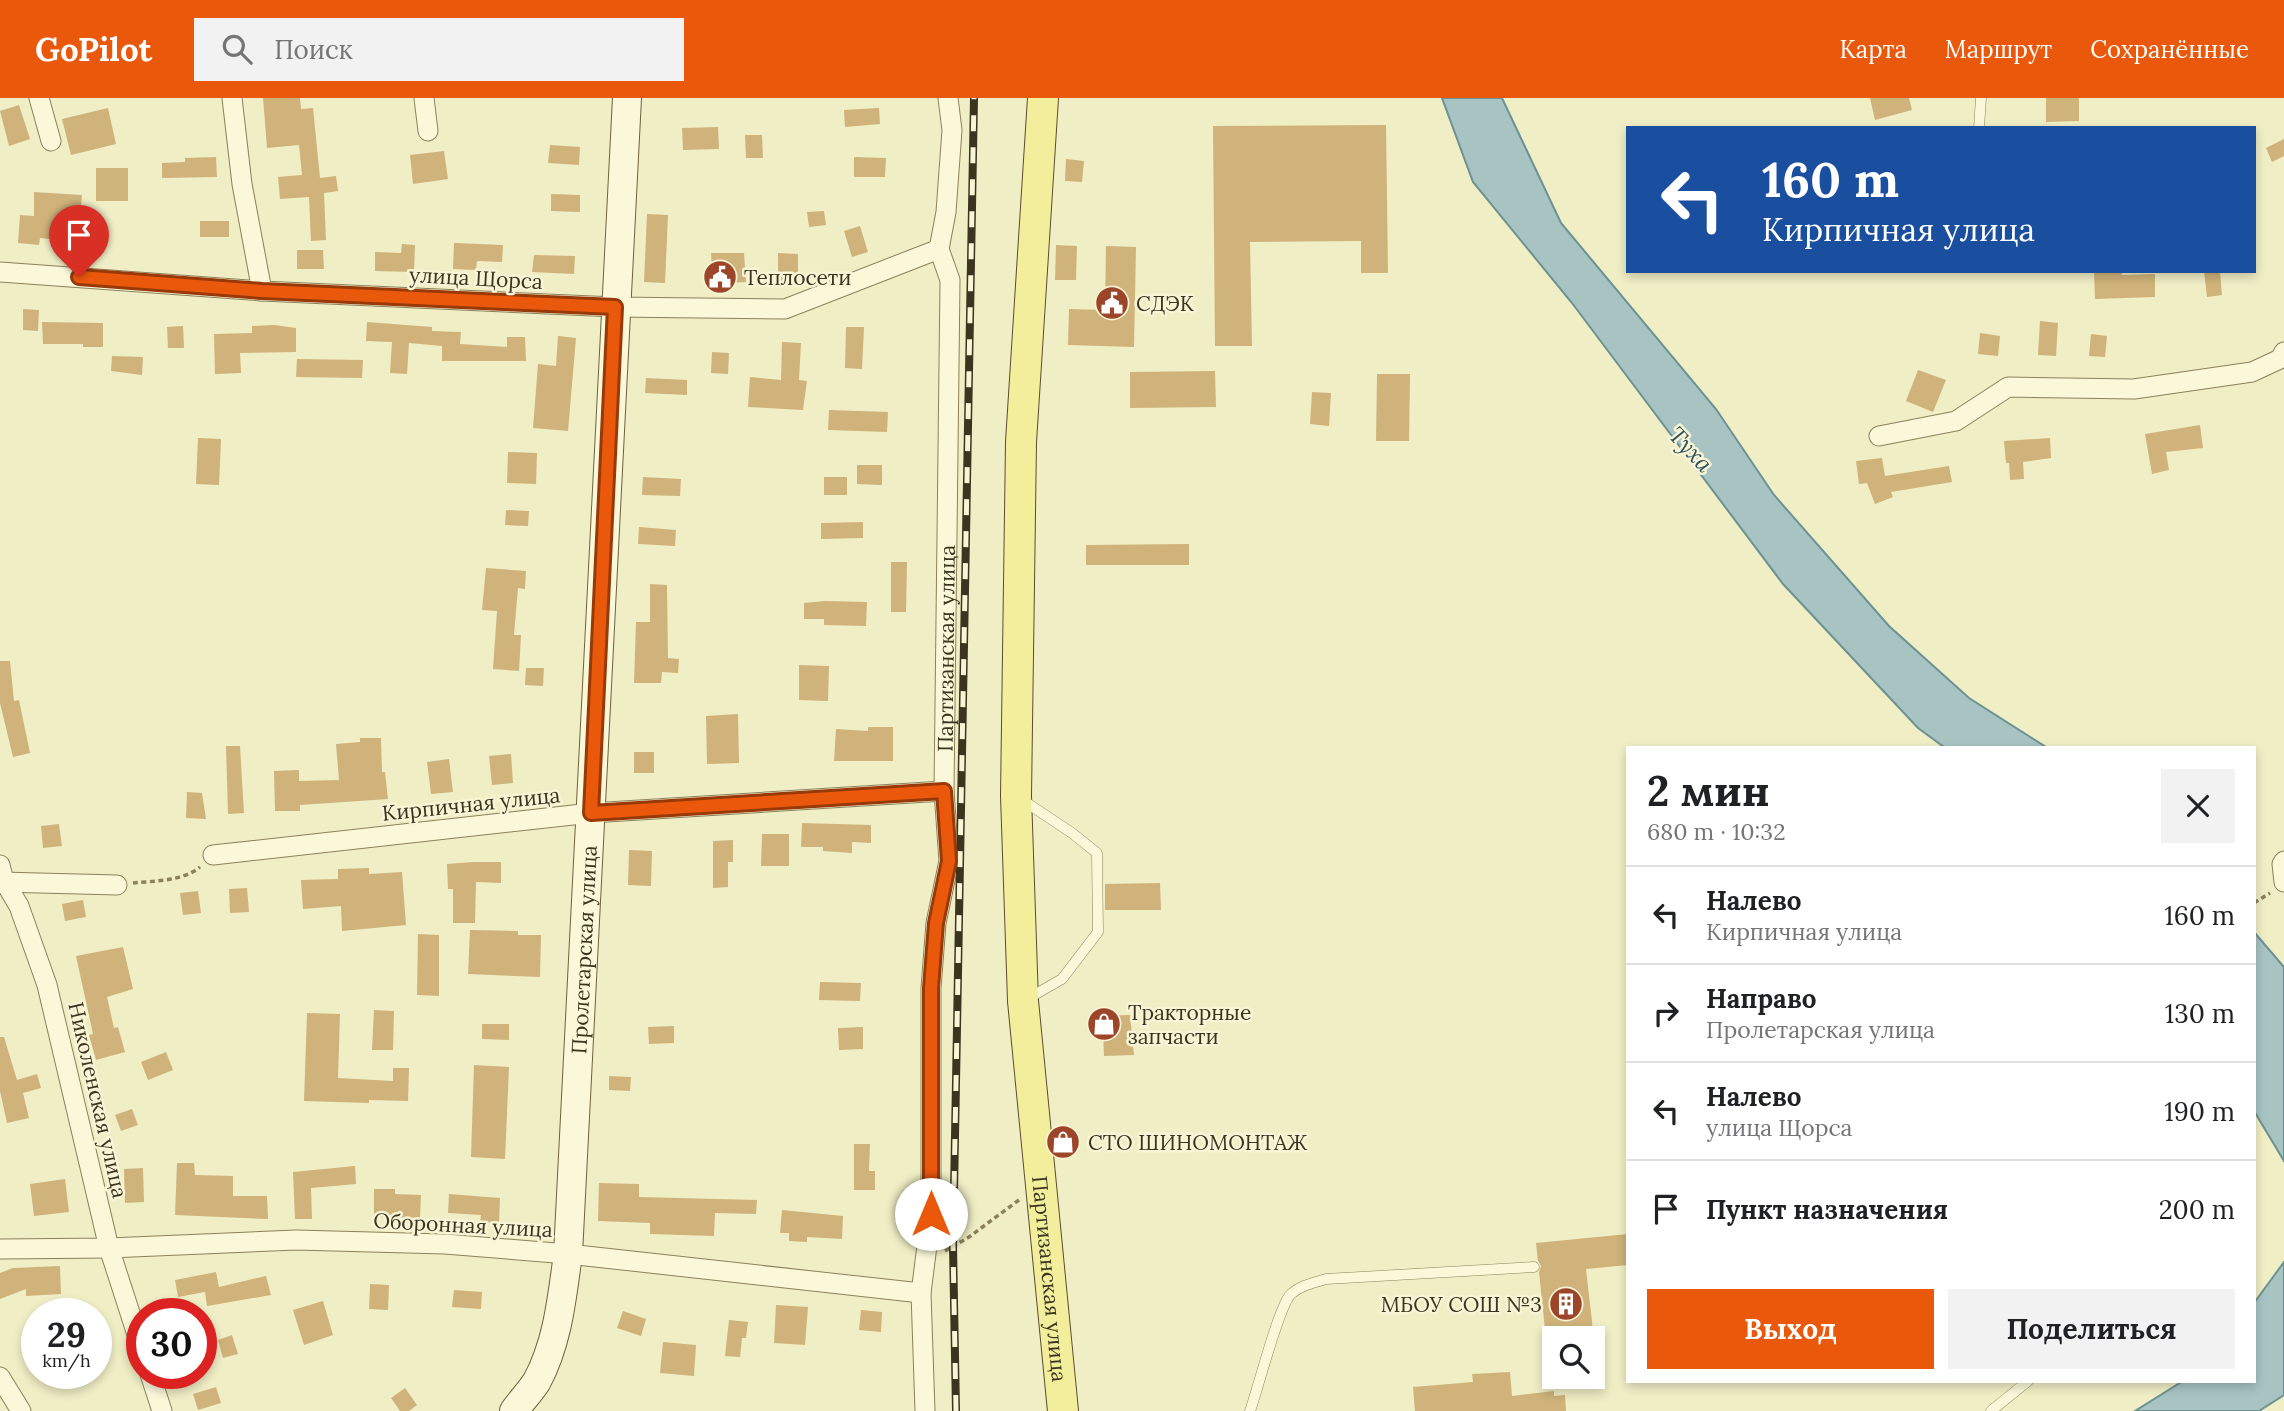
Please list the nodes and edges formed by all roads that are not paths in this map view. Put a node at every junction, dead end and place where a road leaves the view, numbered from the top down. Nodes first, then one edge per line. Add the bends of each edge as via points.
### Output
1 (39, 98) edge
2 (232, 98) edge
3 (424, 98) edge
4 (627, 98) edge
5 (948, 98) edge
6 (1044, 98) edge
7 (1981, 98) edge
8 (1979, 126) edge
9 (428, 131) dead end
10 (51, 141) dead end
11 (939, 249) junction
12 (0, 272) edge
13 (262, 291) junction
14 (615, 307) junction
15 (2283, 358) edge
16 (1879, 436) dead end
17 (944, 791) junction
18 (1016, 796) junction
19 (591, 813) junction
20 (213, 855) road end
21 (2284, 861) edge
22 (1, 876) edge
23 (2284, 882) edge
24 (117, 885) road end
25 (1023, 1001) junction
26 (109, 1248) junction
27 (0, 1249) edge
28 (568, 1254) junction
29 (1534, 1267) dead end
30 (921, 1293) junction
31 (126, 1301) edge
32 (0, 1377) edge
33 (2026, 1383) edge
34 (155, 1389) edge
35 (21, 1411) edge
36 (162, 1411) edge
37 (514, 1411) edge
38 (925, 1411) edge
39 (1063, 1411) edge
40 (1250, 1411) edge
41 (1991, 1411) edge

1 - 10 street
2 - 13 street
3 - 9 street
4 - 14 street, Пролетарская улица
5 - 11 street via 952,130 947,212
6 - 18 main road, Партизанская улица via 1021,442
7 - 8 lane
11 - 14 street, улица Щорса via 785,309
11 - 17 street, Партизанская улица via 950,280
12 - 13 street, улица Щорса
13 - 14 street, улица Щорса
14 - 19 street, Пролетарская улица
15 - 16 street via 2252,372 2134,389 2008,387 1956,421
17 - 19 street, Кирпичная улица
17 - 30 street, Партизанская улица via 949,861 936,923 931,988 931,1214
18 - 25 main road, Партизанская улица
18 - 25 lane via 1097,853 1097,932 1062,979
19 - 20 street, Кирпичная улица
19 - 28 street, Пролетарская улица
21 - 23 street
22 - 24 street
22 - 26 street, Николенская улица via 19,906 47,985
25 - 39 main road, Партизанская улица
26 - 27 street, Оборонная улица
26 - 28 street, Оборонная улица via 296,1240 445,1244
26 - 31 street, Николенская улица
28 - 30 street, Оборонная улица
28 - 37 street, Пролетарская улица via 553,1342 537,1382
29 - 40 lane via 1326,1279 1300,1287 1288,1296 1279,1316
30 - 38 street, Партизанская улица
32 - 35 street
33 - 41 lane
34 - 36 street

